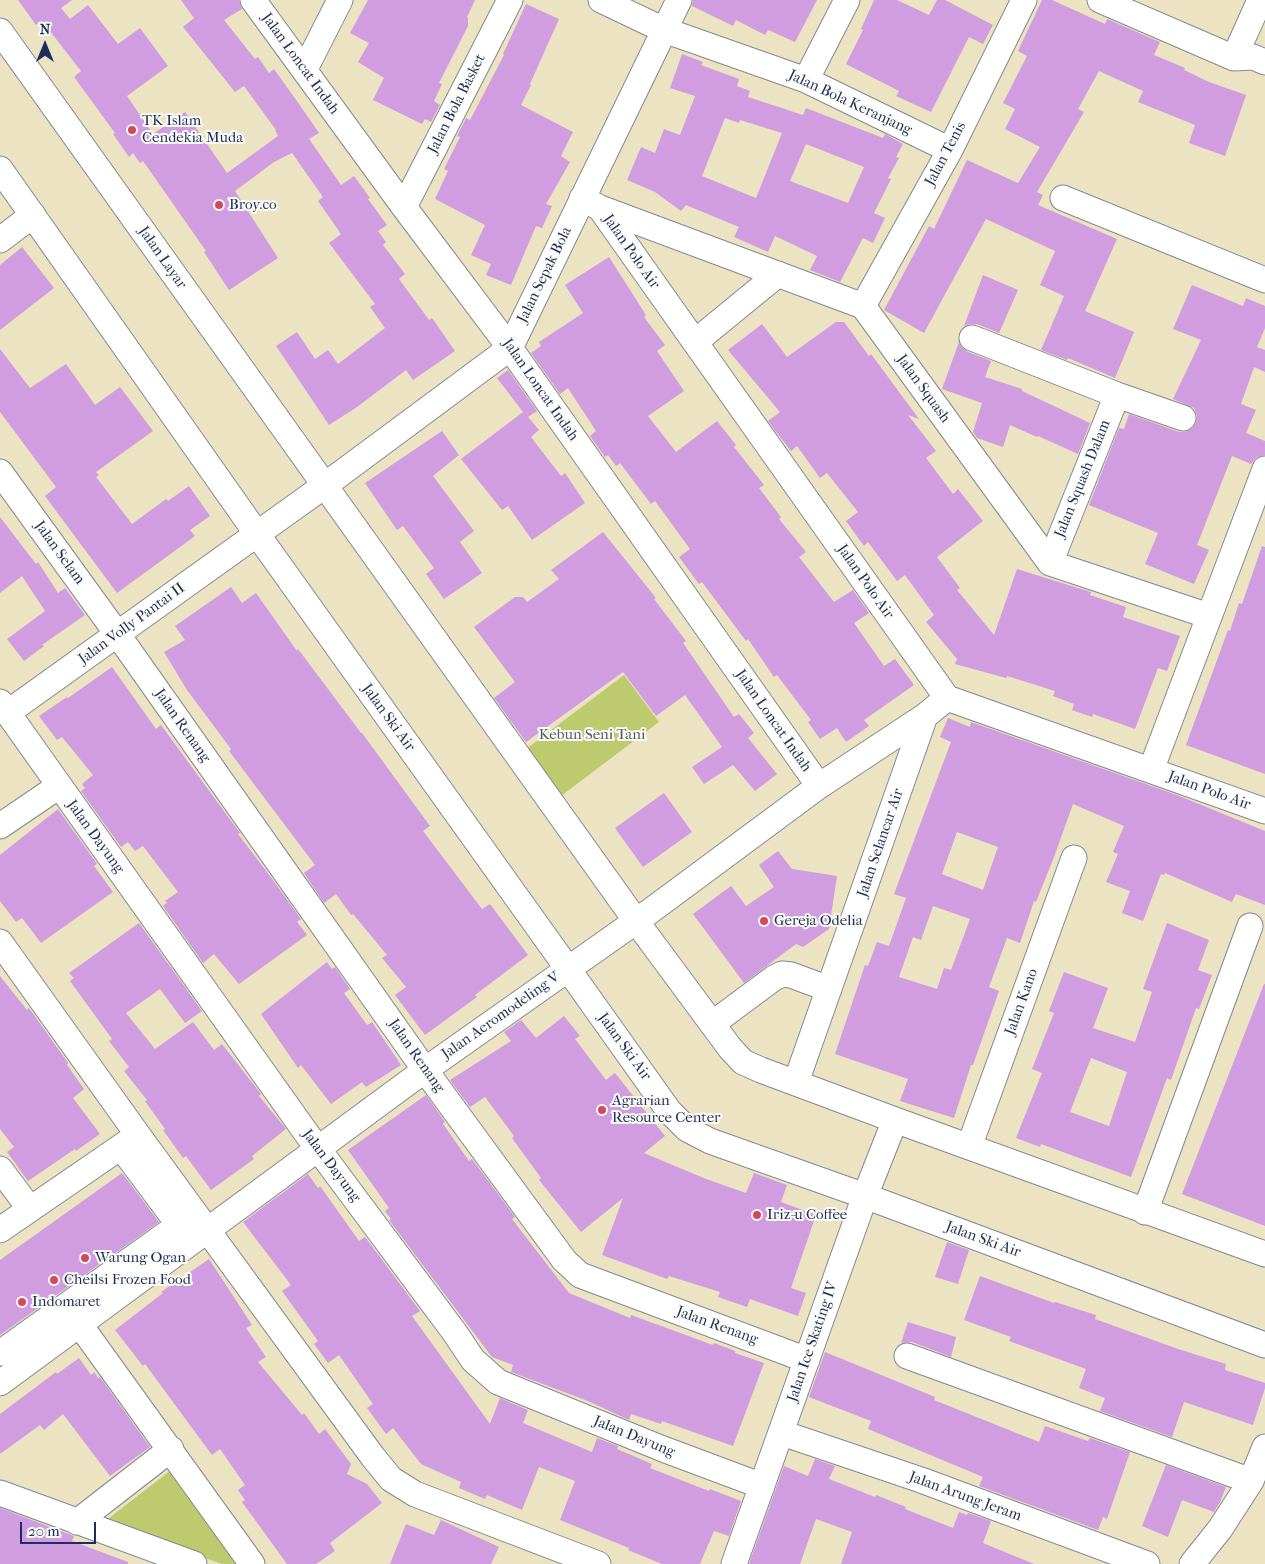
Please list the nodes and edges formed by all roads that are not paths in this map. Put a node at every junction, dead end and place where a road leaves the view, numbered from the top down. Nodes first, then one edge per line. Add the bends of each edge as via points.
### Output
1 (253, 0) edge
2 (340, 0) edge
3 (510, 0) edge
4 (601, 0) edge
5 (679, 0) edge
6 (847, 0) edge
7 (1024, 0) edge
8 (1100, 0) edge
9 (1143, 0) edge
10 (1260, 0) edge
11 (664, 30) junction
12 (0, 31) edge
13 (1248, 55) edge
14 (305, 69) junction
15 (806, 80) junction
16 (950, 150) junction
17 (0, 169) edge
18 (1063, 198) dead end
19 (591, 203) junction
20 (404, 207) junction
21 (33, 215) junction
22 (0, 240) edge
23 (778, 274) junction
24 (1265, 280) edge
25 (863, 306) junction
26 (972, 338) dead end
27 (695, 342) junction
28 (510, 348) junction
29 (1117, 395) junction
30 (1183, 418) dead end
31 (1265, 469) edge
32 (0, 472) edge
33 (324, 486) junction
34 (257, 534) junction
35 (1050, 563) junction
36 (1209, 616) junction
37 (118, 635) junction
38 (947, 698) junction
39 (4, 708) edge
40 (925, 716) junction
41 (1151, 770) junction
42 (59, 786) junction
43 (819, 786) junction
44 (1265, 811) edge
45 (0, 826) edge
46 (1074, 858) dead end
47 (636, 921) junction
48 (1250, 926) dead end
49 (0, 942) edge
50 (568, 969) junction
51 (829, 989) junction
52 (712, 1024) junction
53 (425, 1070) junction
54 (796, 1082) junction
55 (895, 1120) junction
56 (129, 1141) junction
57 (969, 1147) junction
58 (319, 1149) junction
59 (0, 1169) edge
60 (865, 1196) junction
61 (30, 1210) junction
62 (1146, 1212) junction
63 (0, 1230) edge
64 (192, 1232) junction
65 (1265, 1254) edge
66 (80, 1325) junction
67 (1265, 1345) edge
68 (0, 1353) edge
69 (907, 1356) dead end
70 (807, 1360) junction
71 (0, 1383) edge
72 (782, 1433) junction
73 (1265, 1447) edge
74 (171, 1449) junction
75 (1250, 1481) junction
76 (762, 1486) junction
77 (0, 1493) edge
78 (77, 1522) junction
79 (194, 1564) edge
80 (252, 1564) edge
81 (598, 1564) edge
82 (734, 1564) edge
83 (1147, 1564) edge
84 (1192, 1564) edge

1 - 14 street, Jalan Loncat Indah
2 - 14 street
3 - 20 street, Jalan Bola Basket
4 - 11 street, Jalan Bola Keranjang
5 - 11 street, Jalan Sepak Bola
6 - 15 street
7 - 16 street, Jalan Tenis
8 - 13 street
9 - 13 street
10 - 13 street
11 - 15 street, Jalan Bola Keranjang
11 - 19 street, Jalan Sepak Bola
12 - 33 street, Jalan Layar
14 - 20 street, Jalan Loncat Indah
15 - 16 street, Jalan Bola Keranjang
16 - 25 street, Jalan Tenis
17 - 21 street
18 - 24 street
19 - 23 street
19 - 27 street, Jalan Polo Air
19 - 28 street, Jalan Sepak Bola
20 - 28 street, Jalan Loncat Indah
21 - 22 street
21 - 34 street
23 - 25 street
23 - 27 street
25 - 35 street, Jalan Squash
26 - 29 street
27 - 38 street, Jalan Polo Air
28 - 33 street, Jalan Sepak Bola
28 - 43 street, Jalan Loncat Indah
29 - 30 street
29 - 35 street, Jalan Squash Dalam
31 - 36 street
32 - 37 street, Jalan Selam
33 - 34 street, Jalan Sepak Bola
33 - 47 street
34 - 37 street, Jalan Volly Pantai II
34 - 50 street, Jalan Ski Air
35 - 36 street
36 - 41 street
37 - 39 street, Jalan Volly Pantai II
37 - 53 street, Jalan Renang
38 - 40 street, Jalan Aeromodeling V
38 - 41 street, Jalan Polo Air
39 - 42 street, Jalan Dayung
40 - 43 street, Jalan Aeromodeling V
40 - 51 street, Jalan Selancar Air
41 - 44 street, Jalan Polo Air
42 - 45 street
42 - 58 street, Jalan Dayung
43 - 47 street, Jalan Aeromodeling V
46 - 57 street, Jalan Kano
47 - 50 street, Jalan Aeromodeling V
47 - 52 street
48 - 62 street
49 - 56 street
50 - 53 street, Jalan Aeromodeling V
50 - 60 street, Jalan Ski Air via 669,1111 687,1129 710,1141
51 - 52 street via 782,974
51 - 54 street, Jalan Selancar Air
52 - 54 street via 743,1062
53 - 58 street, Jalan Aeromodeling V
53 - 70 street, Jalan Renang via 564,1260 580,1275
54 - 55 street
55 - 57 street
55 - 60 street, Jalan Ice Skating IV
56 - 61 street
56 - 64 street
57 - 62 street
58 - 64 street, Jalan Aeromodeling V
58 - 76 street, Jalan Dayung via 473,1360 498,1382
59 - 61 street
60 - 67 street, Jalan Ski Air
60 - 70 street, Jalan Ice Skating IV
61 - 63 street
62 - 65 street
64 - 66 street, Jalan Aeromodeling V
64 - 68 street
64 - 81 street via 391,1479 415,1494
66 - 71 street, Jalan Aeromodeling V
66 - 74 street
69 - 75 street
70 - 72 street, Jalan Ice Skating IV
72 - 76 street, Jalan Ice Skating IV
72 - 83 street, Jalan Arung Jeram via 921,1480
73 - 75 street
74 - 78 street
74 - 80 street
75 - 84 street via 1220,1529
76 - 82 street, Jalan Ice Skating IV
77 - 78 street
78 - 79 street

